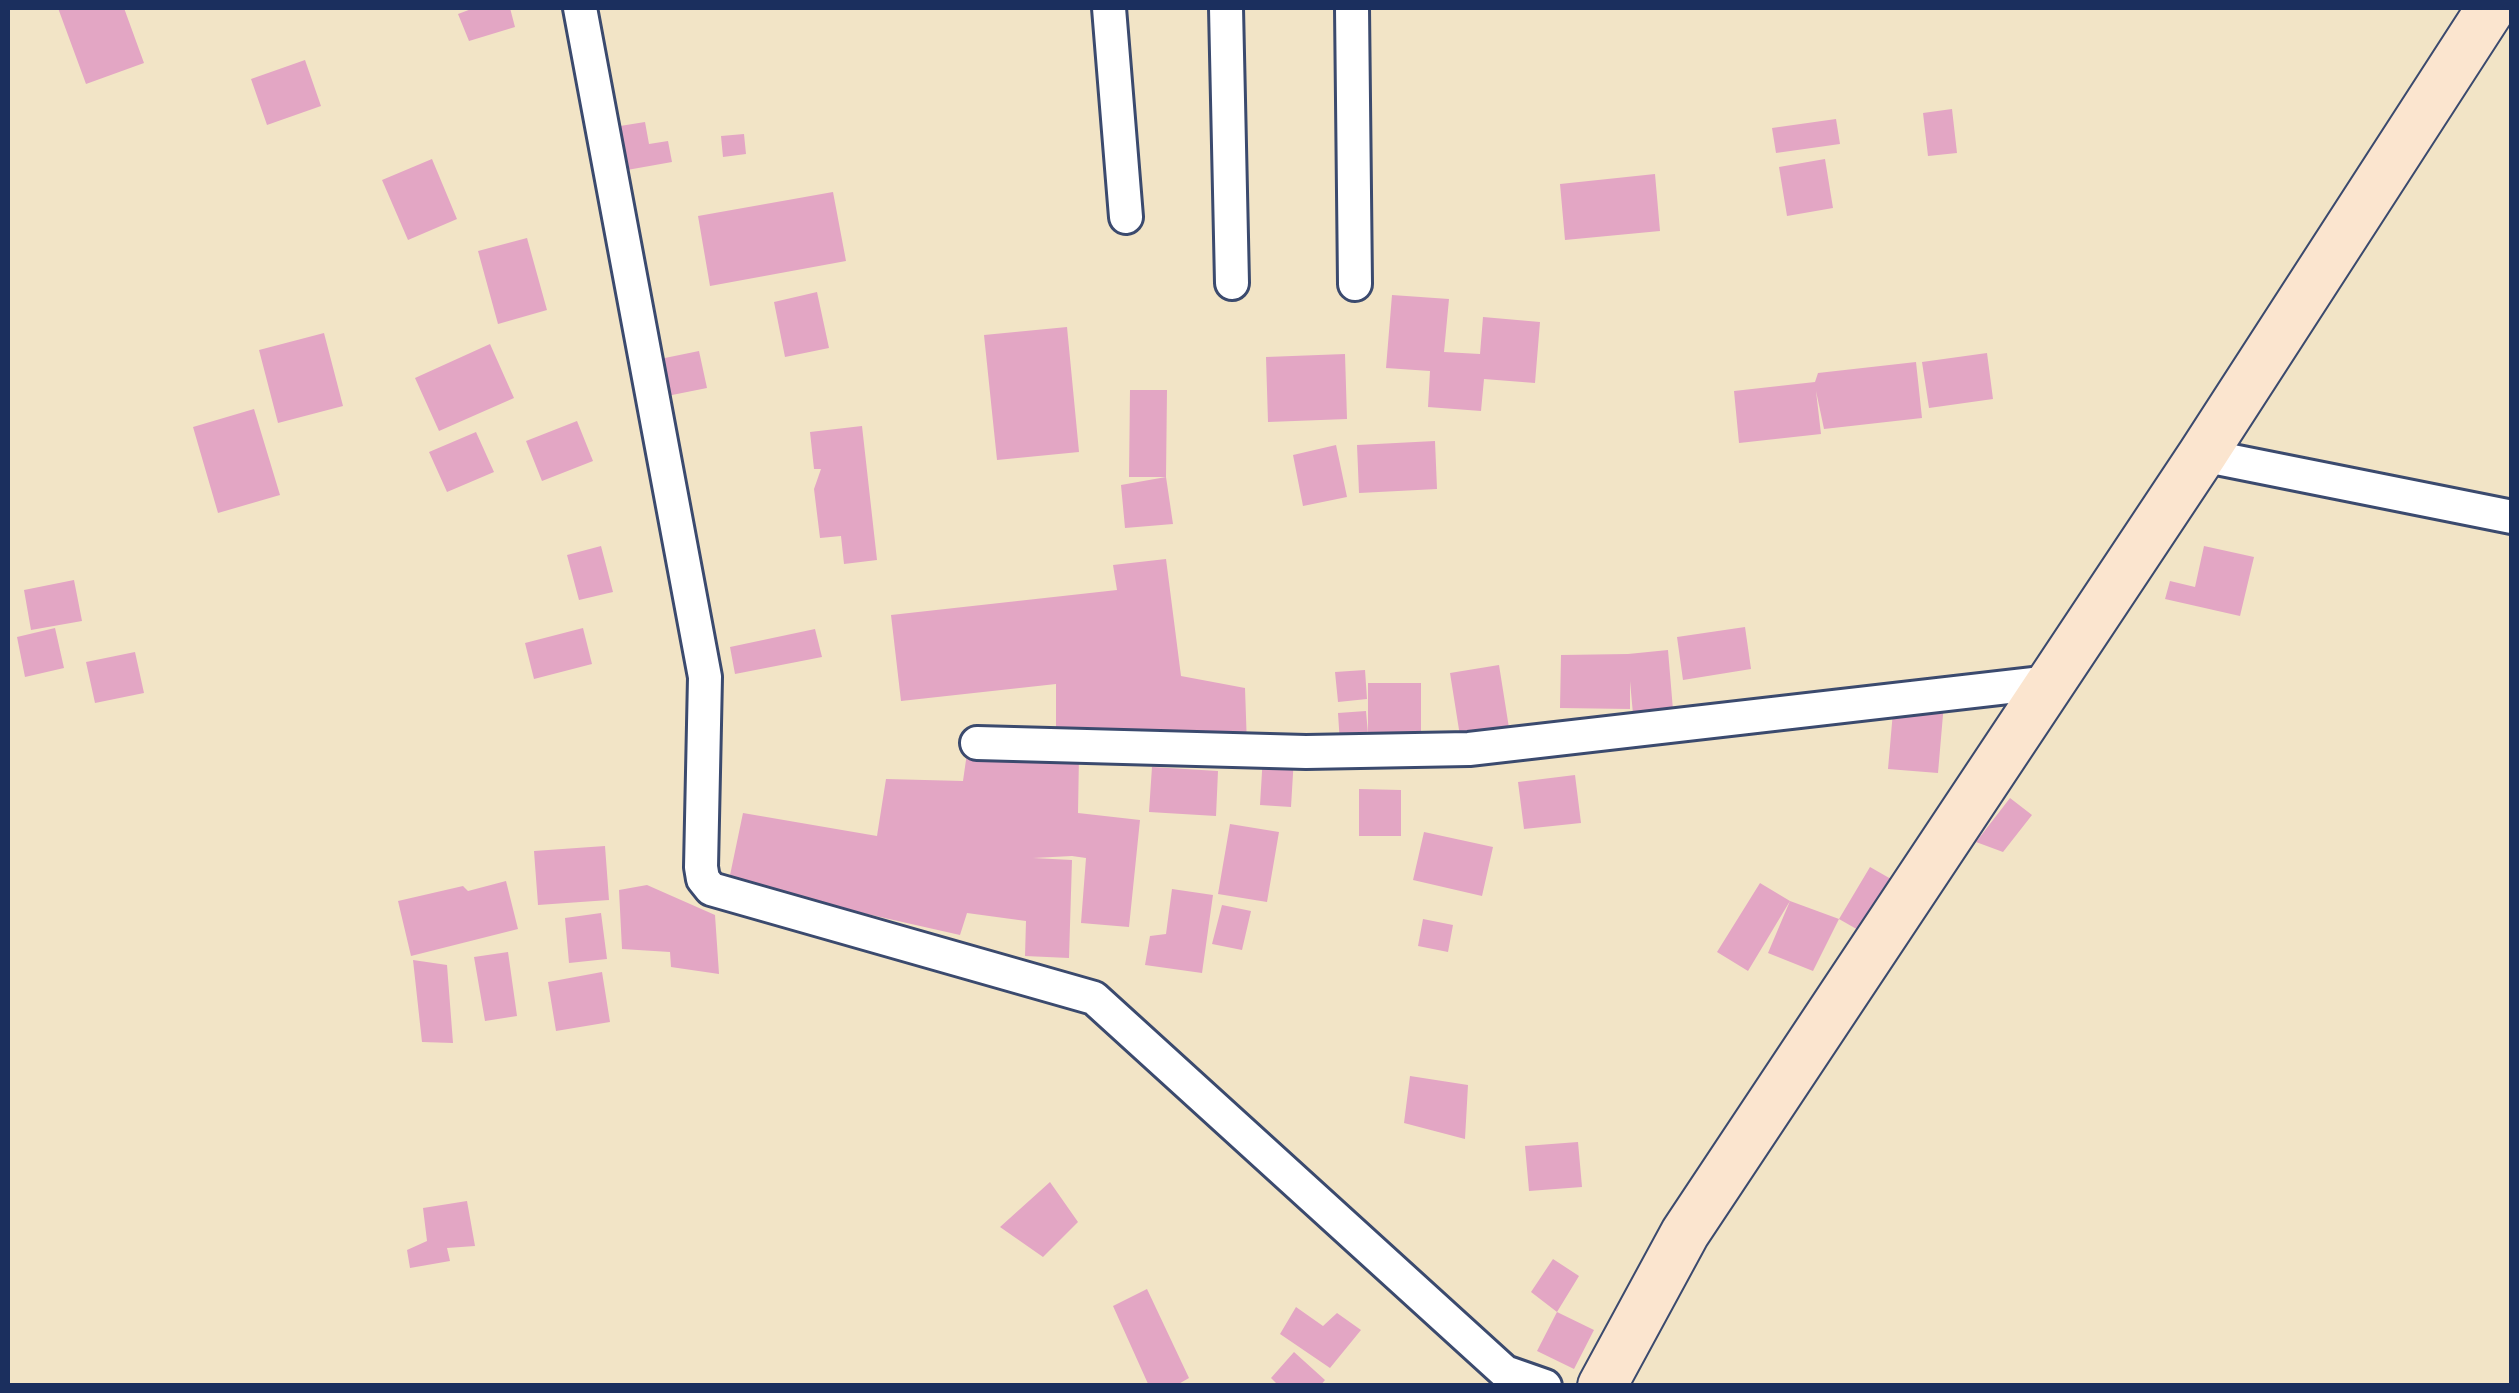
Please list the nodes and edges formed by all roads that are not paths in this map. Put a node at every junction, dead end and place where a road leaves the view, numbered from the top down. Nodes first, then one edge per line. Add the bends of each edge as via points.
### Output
1 (580, 8) edge
2 (1109, 8) edge
3 (1226, 8) edge
4 (1352, 8) edge
5 (2491, 8) edge
6 (1126, 217) dead end
7 (1232, 283) dead end
8 (1355, 284) dead end
9 (2202, 456) junction
10 (2512, 517) edge
11 (2051, 682) junction
12 (977, 743) dead end
13 (1546, 1386) edge
14 (1602, 1386) edge

1 - 13 street via 705,677 704,880 711,889 1094,998 1504,1372
2 - 6 street
3 - 7 street
4 - 8 street
5 - 9 street
9 - 10 street
9 - 11 street
11 - 12 street via 1470,749
11 - 14 street via 1686,1233

